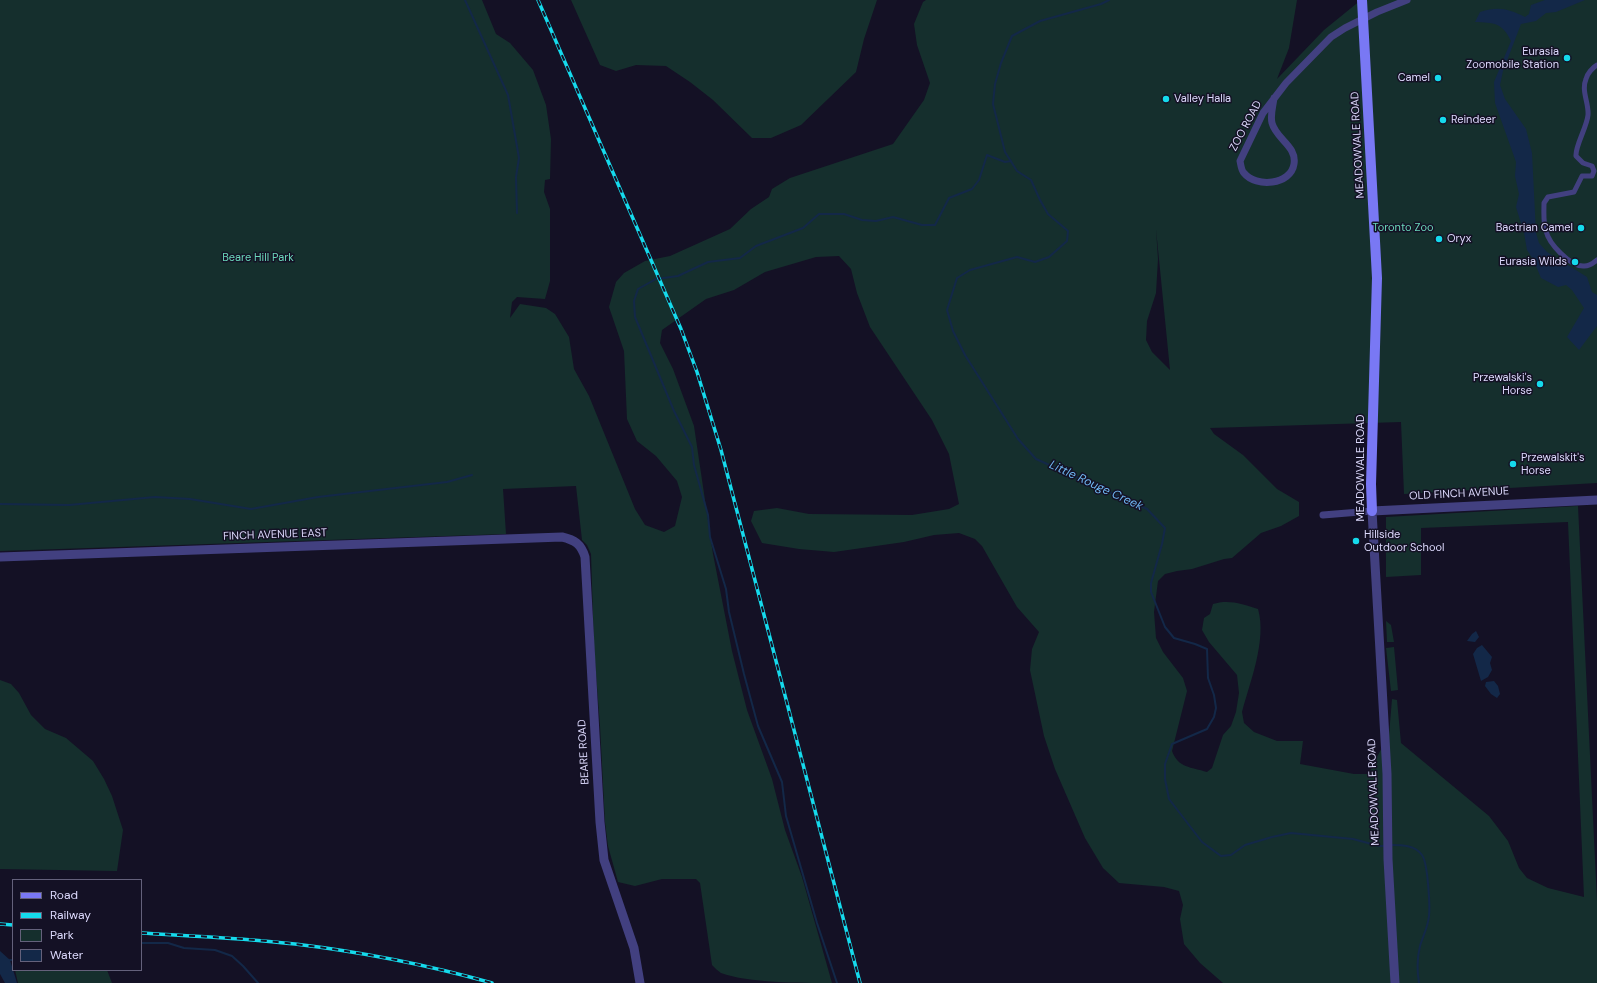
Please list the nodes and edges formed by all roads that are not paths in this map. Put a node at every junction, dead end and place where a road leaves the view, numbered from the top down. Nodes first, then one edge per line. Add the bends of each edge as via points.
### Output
1 (1362, 0) edge
2 (1407, 0) edge
3 (1363, 18) junction
4 (1597, 64) edge
5 (1274, 98) junction
6 (1597, 260) edge
7 (1597, 500) edge
8 (1372, 511) junction
9 (1323, 515) dead end
10 (552, 538) joint
11 (0, 557) edge
12 (640, 983) edge
13 (1395, 983) edge

1 - 3 main road, MEADOWVALE ROAD
2 - 3 street, ZOO ROAD
3 - 5 street, ZOO ROAD via 1331,37
3 - 8 main road, MEADOWVALE ROAD via 1377,278
4 - 6 street via 1585,79 1588,117 1583,136 1575,151 1576,156 1583,163 1592,166 1594,171 1592,176 1582,176 1574,192 1548,198 1544,203 1546,231 1553,246 1565,258 1582,267
5 - 5 street, ZOO ROAD via 1263,113 1240,161 1244,173 1250,178 1265,182 1288,176 1295,161 1291,149 1275,132 1271,121
7 - 8 street, OLD FINCH AVENUE
8 - 9 street, OLD FINCH AVENUE
8 - 13 street, MEADOWVALE ROAD via 1387,774 1387,834
10 - 11 street, FINCH AVENUE EAST
10 - 12 street, BEARE ROAD via 572,539 585,557 604,860 634,948

